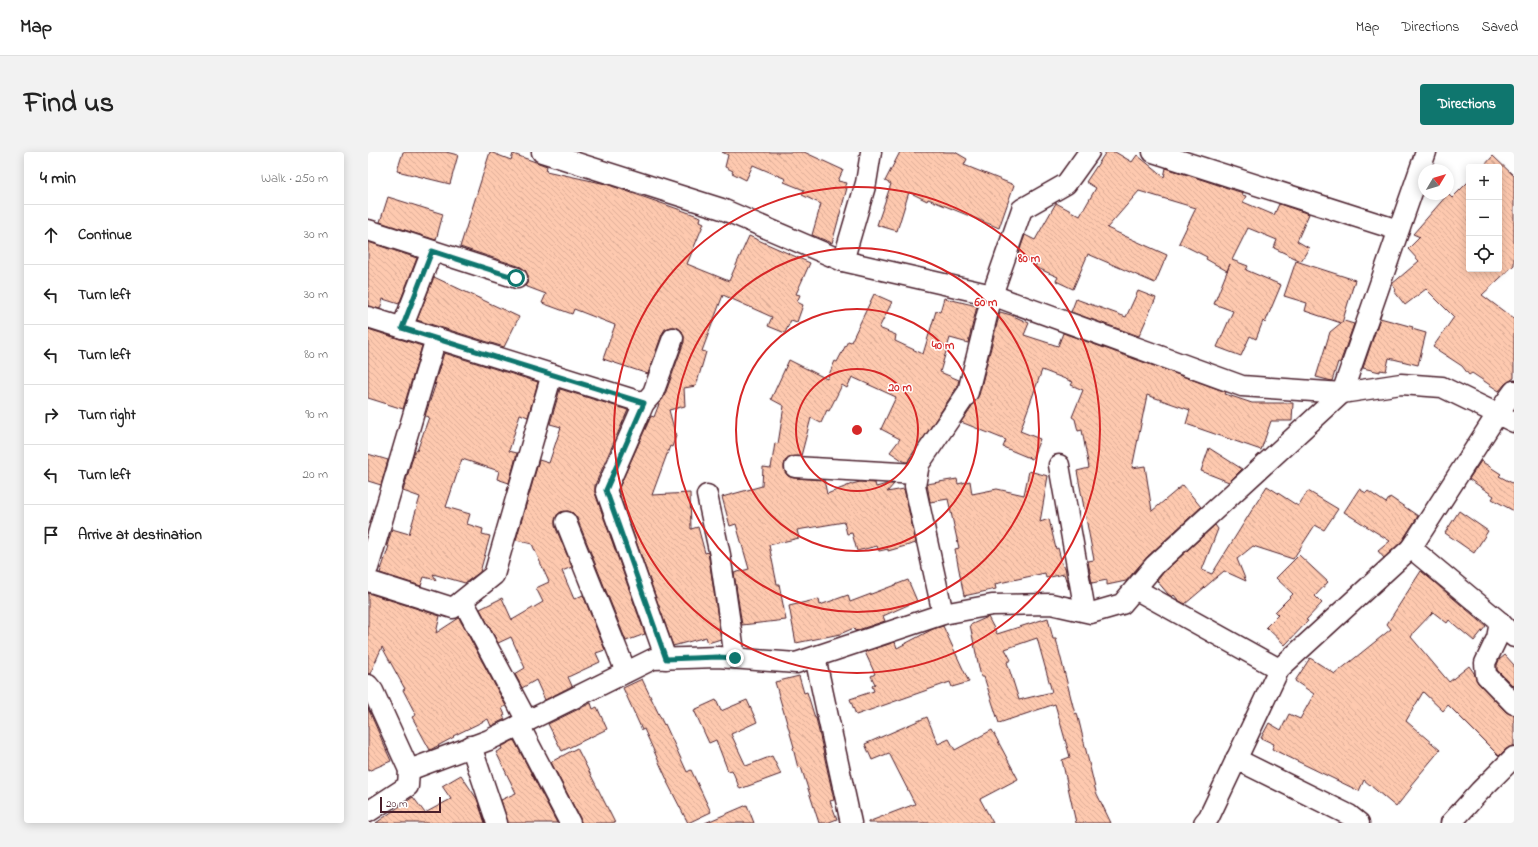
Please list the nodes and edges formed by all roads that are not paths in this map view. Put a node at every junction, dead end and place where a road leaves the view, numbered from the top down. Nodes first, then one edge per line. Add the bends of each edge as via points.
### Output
1 (542, 152) edge
2 (871, 152) edge
3 (1089, 152) edge
4 (1153, 152) edge
5 (1426, 152) edge
6 (578, 158) edge
7 (368, 230) edge
8 (1398, 230) junction
9 (432, 251) junction
10 (843, 261) junction
11 (516, 278) dead end
12 (992, 294) junction
13 (368, 317) edge
14 (402, 328) junction
15 (436, 338) junction
16 (673, 338) dead end
17 (552, 374) junction
18 (1514, 391) edge
19 (1342, 392) junction
20 (644, 403) junction
21 (1506, 418) edge
22 (1058, 465) dead end
23 (795, 467) dead end
24 (917, 474) junction
25 (707, 495) dead end
26 (566, 522) dead end
27 (1411, 548) junction
28 (368, 568) edge
29 (368, 581) edge
30 (1135, 588) junction
31 (463, 601) junction
32 (1085, 611) junction
33 (943, 614) junction
34 (1500, 622) junction
35 (1514, 637) edge
36 (815, 657) junction
37 (735, 658) junction
38 (666, 659) junction
39 (1279, 669) junction
40 (626, 672) junction
41 (368, 685) edge
42 (1514, 704) edge
43 (523, 723) junction
44 (471, 746) junction
45 (1514, 757) edge
46 (1236, 759) junction
47 (409, 770) junction
48 (368, 812) edge
49 (497, 823) edge
50 (570, 823) edge
51 (851, 823) edge
52 (1204, 823) edge
53 (1359, 823) edge
54 (1451, 823) edge

1 - 6 street
2 - 10 street via 866,183
3 - 12 street via 1066,184 1022,209
4 - 8 street
5 - 8 street
6 - 10 street via 722,209
7 - 9 street
8 - 19 street
9 - 11 street
9 - 14 street
10 - 12 street
12 - 19 street via 1242,386
12 - 24 street via 968,392 919,464
13 - 14 street
14 - 15 street
15 - 17 street
15 - 28 street
16 - 20 street via 653,394
17 - 20 street
17 - 31 street via 494,575
18 - 21 street
19 - 21 street via 1401,384 1442,387
19 - 30 street via 1156,565
20 - 38 street via 606,490
21 - 27 street
22 - 32 street
23 - 24 street
24 - 33 street via 914,486
25 - 37 street via 720,555
26 - 40 street
27 - 34 street
27 - 39 street
29 - 31 street via 453,608
30 - 32 street via 1122,604 1091,613
30 - 39 street
31 - 43 street
32 - 33 street via 1051,604 992,605
33 - 36 street
34 - 35 street
34 - 42 street via 1497,638 1485,663 1486,675
36 - 37 street via 796,663
36 - 51 street
37 - 38 street
38 - 40 street via 653,659
39 - 46 street
40 - 43 street
41 - 47 street via 373,690
43 - 44 street
43 - 50 street
44 - 47 street
44 - 49 street
45 - 54 street
46 - 52 street
46 - 53 street via 1349,815
47 - 48 street via 408,786

